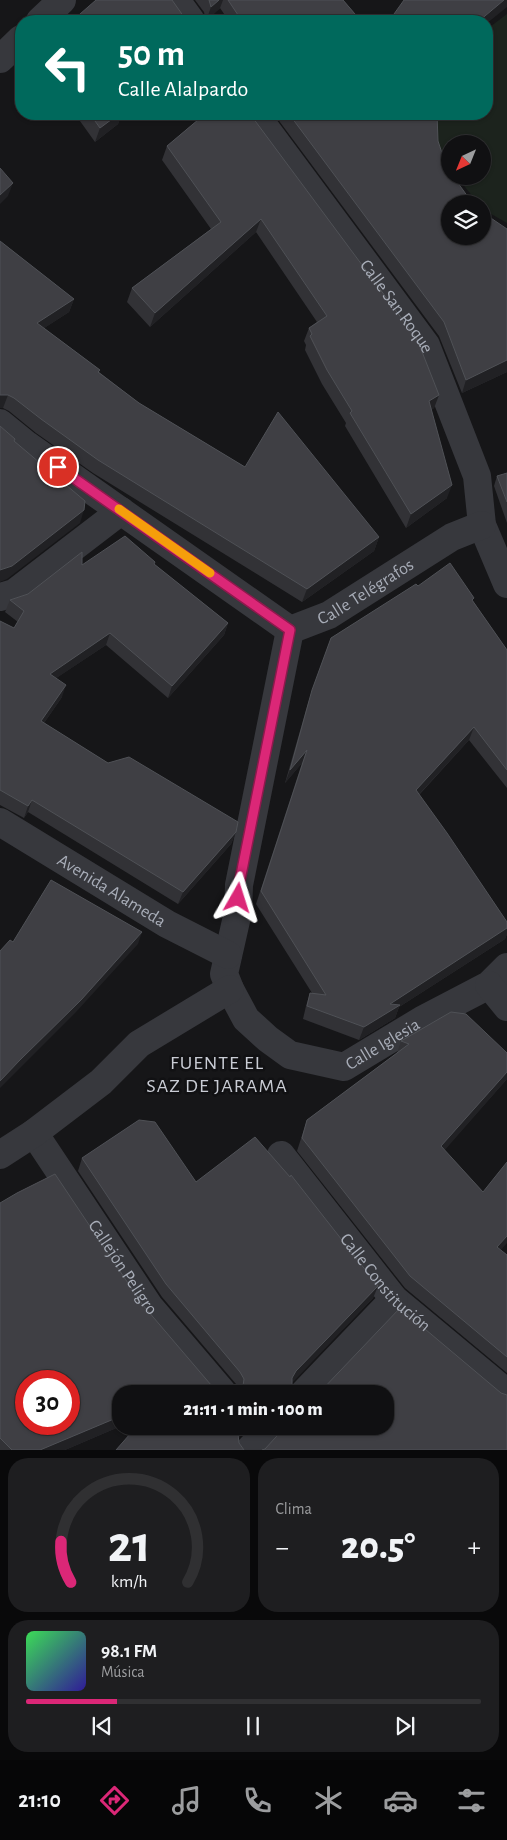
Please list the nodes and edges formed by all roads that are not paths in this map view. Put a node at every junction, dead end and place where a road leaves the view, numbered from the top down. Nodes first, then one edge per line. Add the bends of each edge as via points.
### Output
1 (62, 0) edge
2 (176, 0) edge
3 (46, 15) edge
4 (187, 15) edge
5 (15, 45) edge
6 (0, 59) edge
7 (259, 120) edge
8 (0, 423) edge
9 (121, 511) junction
10 (482, 525) junction
11 (507, 584) edge
12 (0, 597) edge
13 (290, 630) junction
14 (0, 822) edge
15 (228, 955) junction
16 (498, 976) edge
17 (230, 989) junction
18 (507, 1007) edge
19 (34, 1133) junction
20 (0, 1155) edge
21 (281, 1155) dead end
22 (394, 1299) junction
23 (216, 1385) edge
24 (312, 1385) edge
25 (507, 1393) edge

1 - 3 street
2 - 4 street
5 - 6 street
7 - 10 street, Calle San Roque via 426,345 477,476
8 - 9 street
9 - 12 street via 14,592
9 - 13 street
10 - 11 street, Calle San Roque
10 - 13 street, Calle Telégrafos via 452,537 329,615
13 - 15 street, Calle Iglesia
14 - 15 street, Avenida Alameda via 167,924
15 - 17 street, Calle Iglesia via 224,974
16 - 17 street, Calle Iglesia via 344,1066 290,1055 246,1018
16 - 18 street
17 - 19 street via 140,1044 101,1082
19 - 20 street
19 - 23 street, Callejón Peligro via 149,1306
21 - 22 street, Calle Constitución
22 - 24 street
22 - 25 street, Calle Constitución

